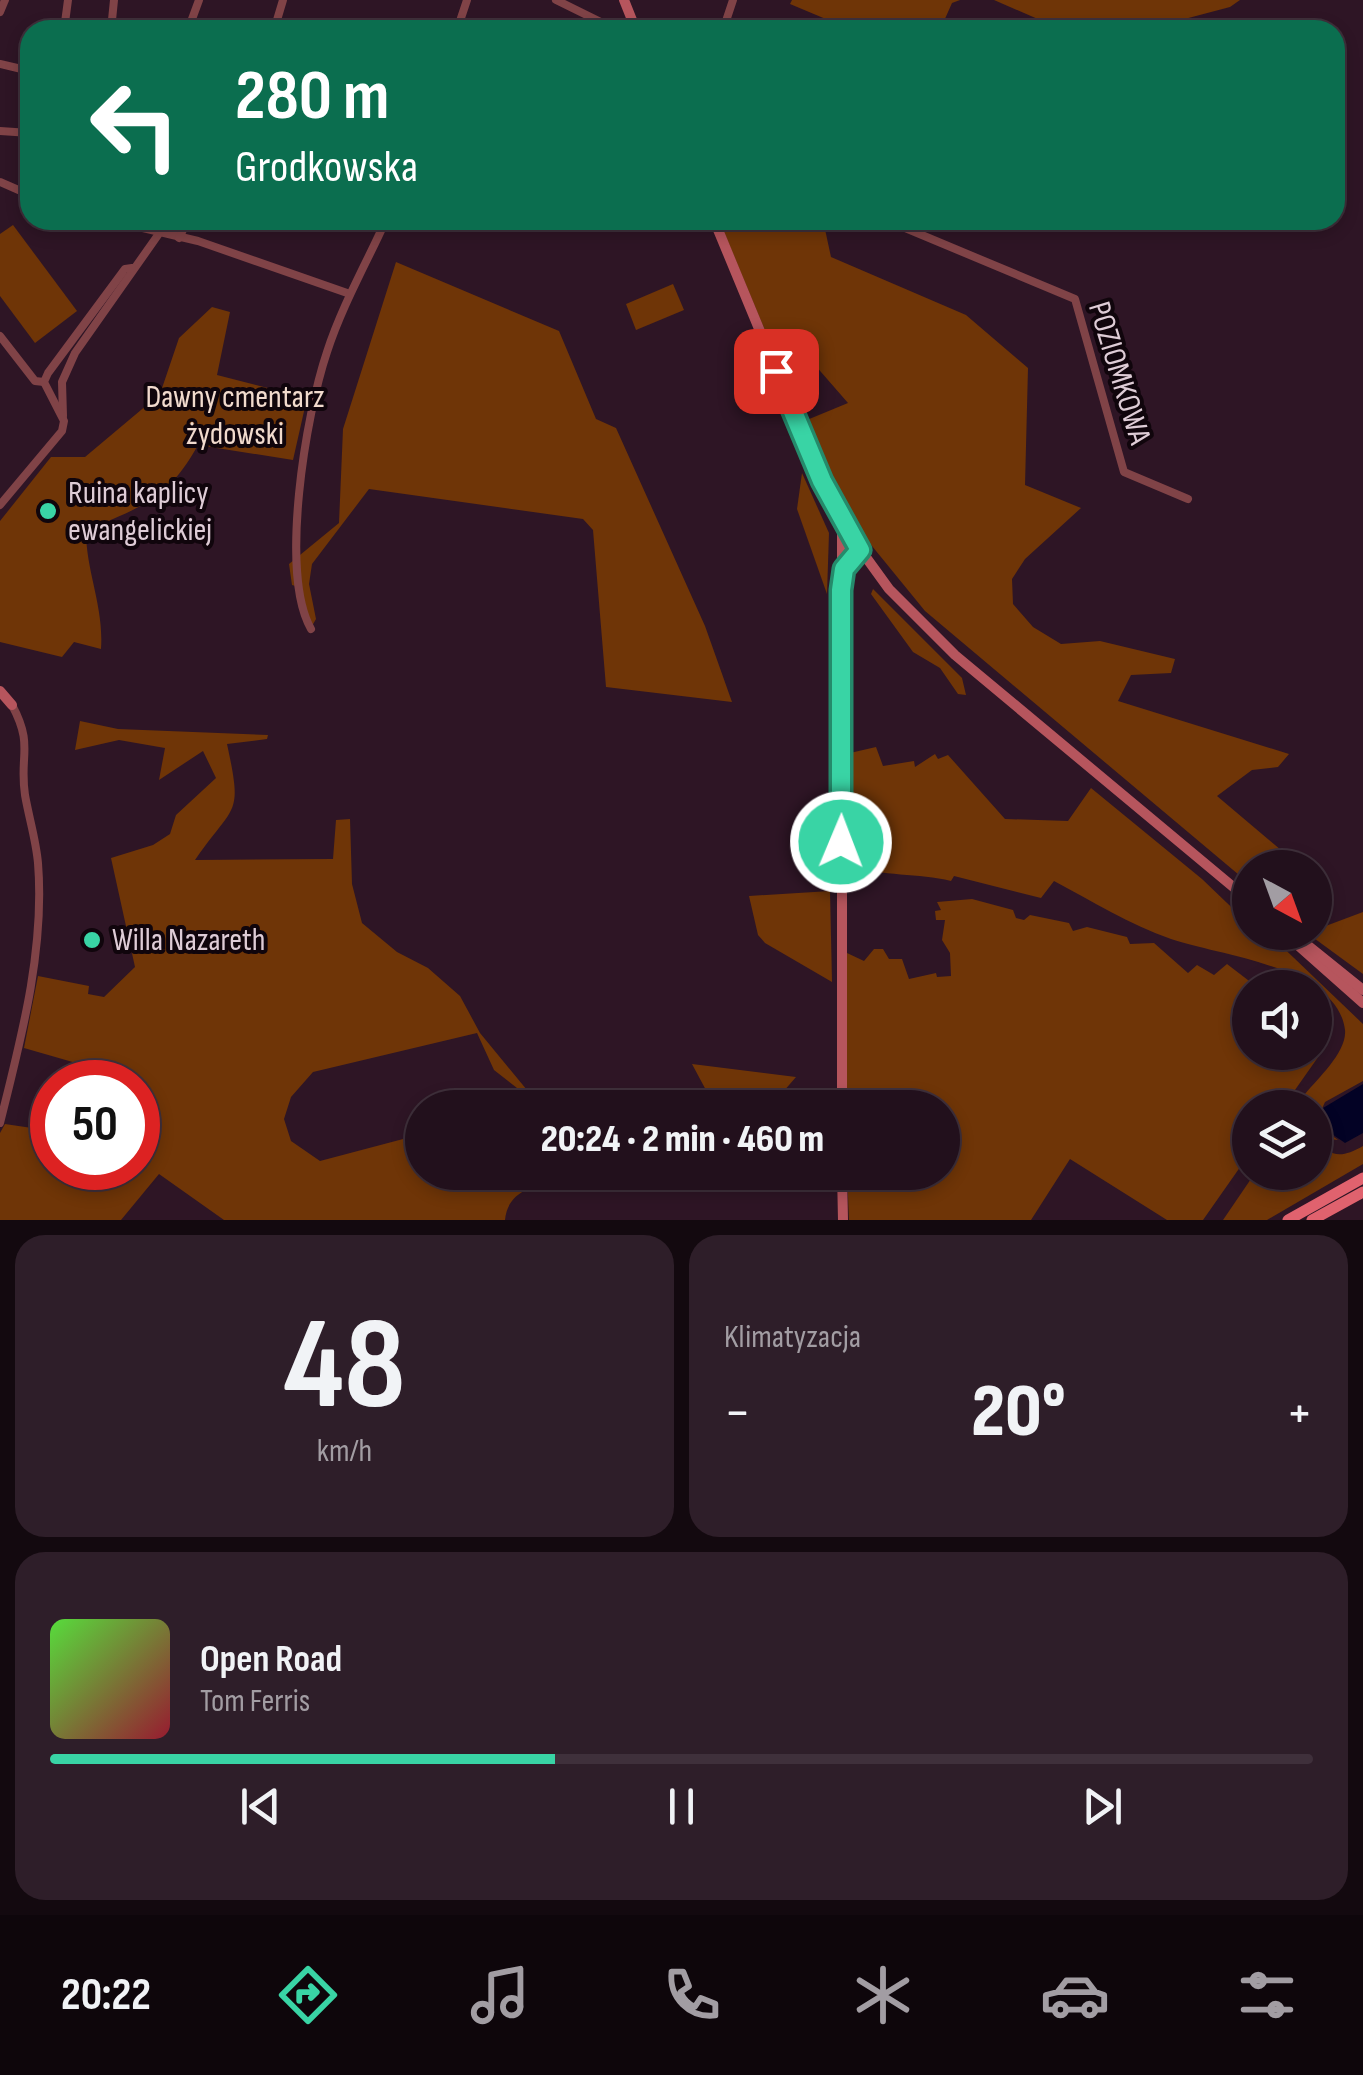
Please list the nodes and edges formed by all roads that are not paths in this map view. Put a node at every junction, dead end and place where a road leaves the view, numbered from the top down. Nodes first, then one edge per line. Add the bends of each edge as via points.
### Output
1 (5, 0) edge
2 (556, 0) edge
3 (0, 12) edge
4 (597, 20) edge
5 (142, 230) edge
6 (183, 230) edge
7 (381, 230) edge
8 (718, 230) edge
9 (910, 230) edge
10 (158, 235) junction
11 (179, 238) junction
12 (132, 268) junction
13 (350, 294) junction
14 (0, 336) edge
15 (44, 382) junction
16 (64, 421) junction
17 (1188, 498) dead end
18 (0, 505) edge
19 (842, 518) junction
20 (860, 550) junction
21 (840, 561) junction
22 (871, 565) junction
23 (842, 578) junction
24 (311, 629) dead end
25 (0, 691) edge
26 (12, 705) joint
27 (1232, 886) edge
28 (1303, 950) edge
29 (1313, 950) edge
30 (1363, 990) edge
31 (1363, 1003) edge
32 (842, 1090) edge
33 (0, 1123) edge
34 (1363, 1178) edge
35 (843, 1190) edge
36 (1363, 1194) edge
37 (844, 1220) edge
38 (1288, 1220) edge
39 (1312, 1220) edge

1 - 3 street
2 - 4 street
5 - 10 street
6 - 11 street
7 - 13 street
8 - 19 main road
9 - 17 street, POZIOMKOWA via 1075,299 1124,472
10 - 11 street
10 - 12 street
11 - 13 street
12 - 15 street via 108,290
12 - 16 street via 65,374
13 - 24 street via 318,384 302,479 296,583
14 - 15 street via 25,371
15 - 16 street
16 - 18 street via 57,439
19 - 20 main road
19 - 21 main road
20 - 21 main road
20 - 22 main road
20 - 23 main road
21 - 23 main road
22 - 23 main road via 855,566
22 - 27 main road via 934,636
23 - 32 main road
25 - 26 main road
26 - 33 street via 27,741 24,786 40,908 31,984
28 - 31 main road
29 - 30 main road
34 - 38 main road
35 - 37 main road
36 - 39 main road

